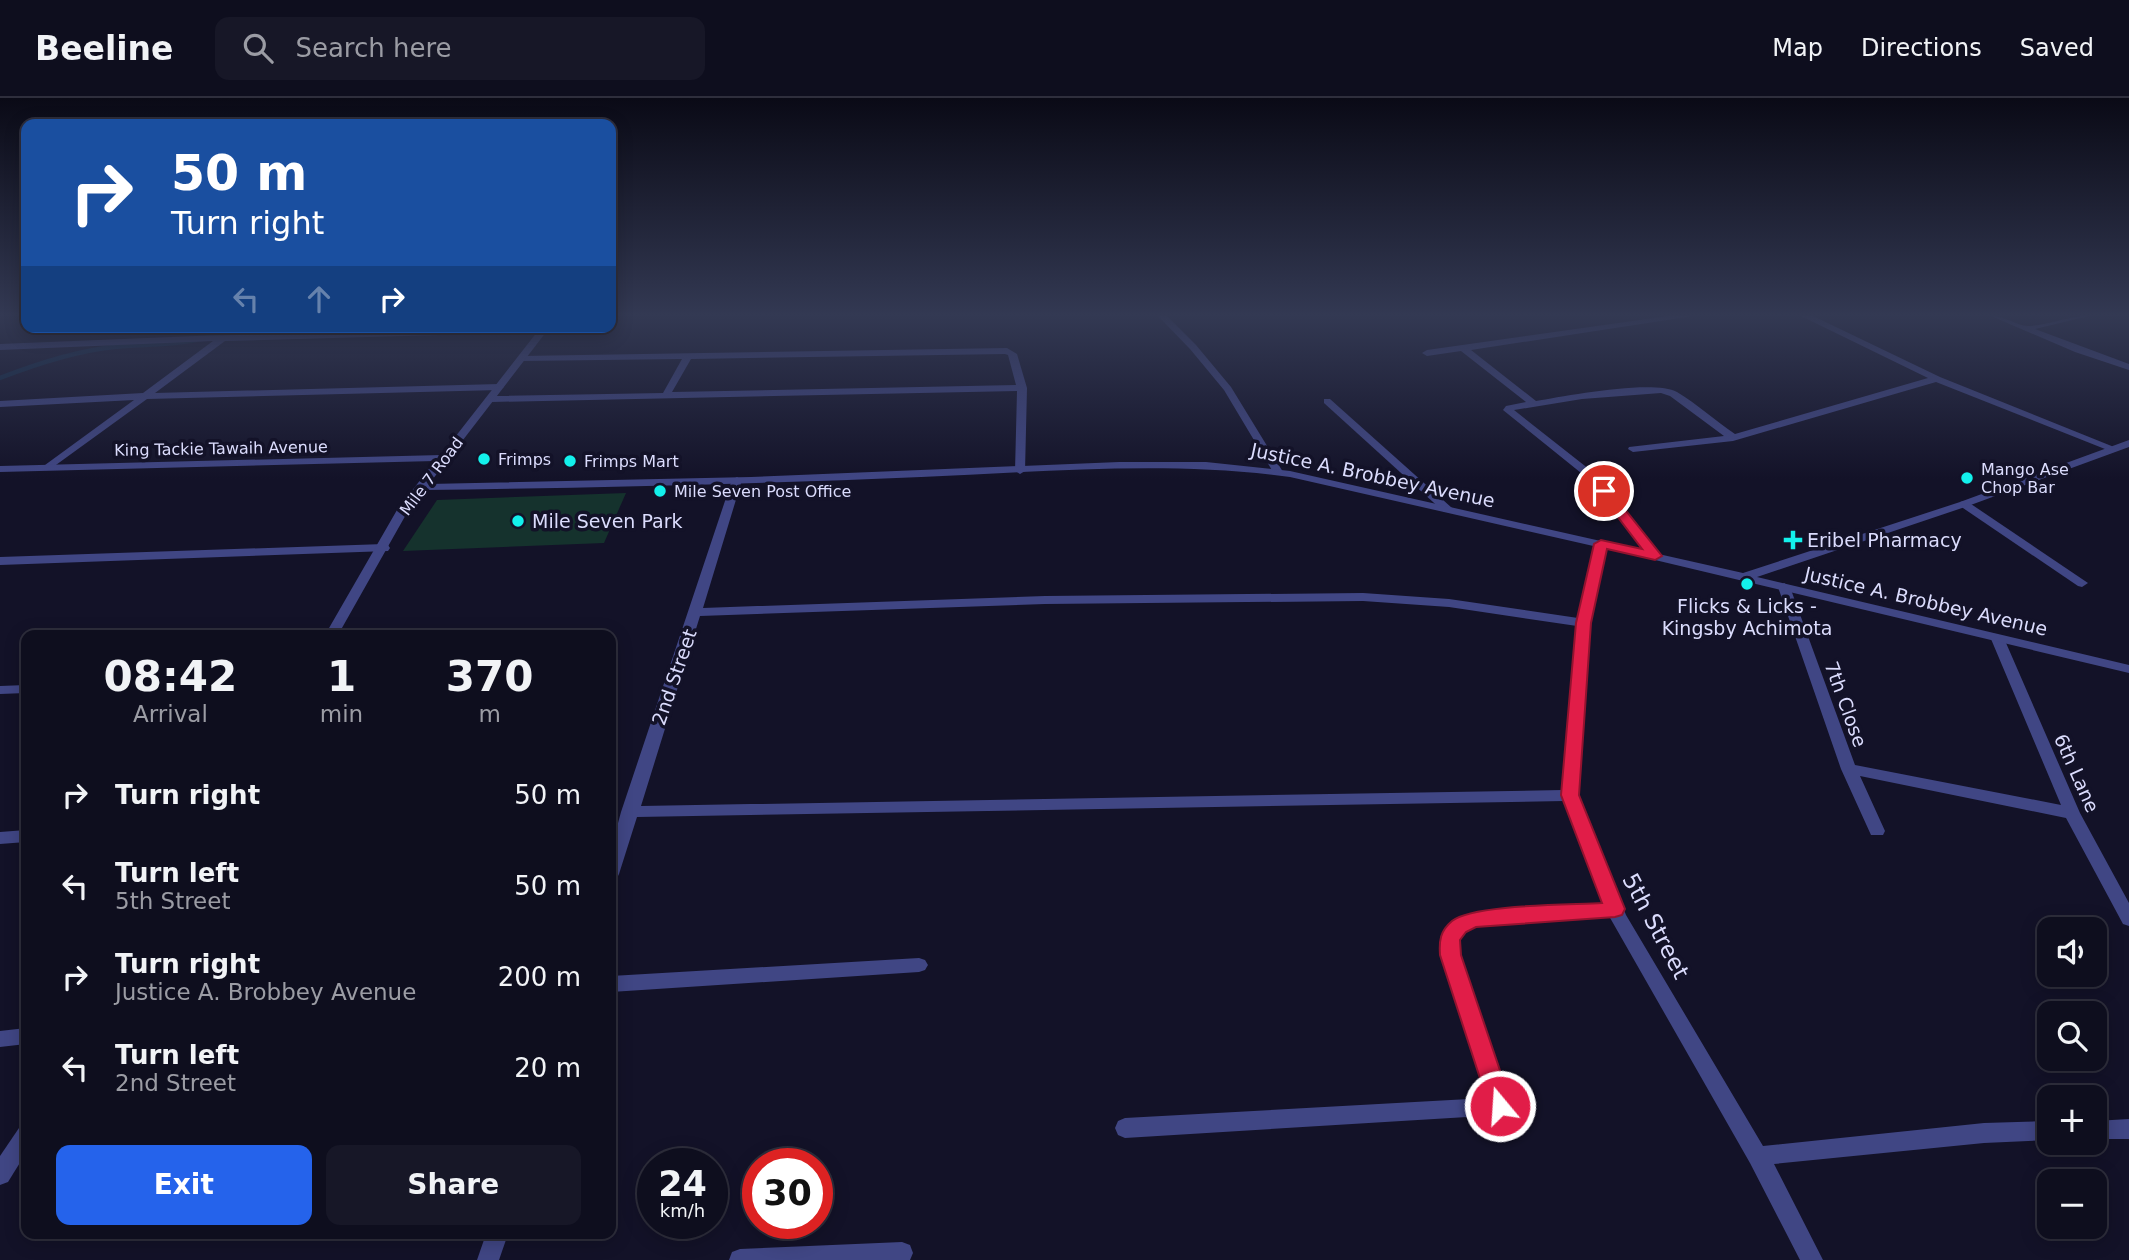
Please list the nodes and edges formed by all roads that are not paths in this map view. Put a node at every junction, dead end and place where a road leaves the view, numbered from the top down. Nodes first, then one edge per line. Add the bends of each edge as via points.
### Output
1 (178, 370) edge
2 (513, 370) edge
3 (680, 370) edge
4 (1016, 370) edge
5 (1213, 370) edge
6 (1491, 370) edge
7 (1919, 370) edge
8 (1937, 379) junction
9 (499, 387) junction
10 (1021, 388) junction
11 (666, 395) junction
12 (145, 396) junction
13 (491, 399) junction
14 (1327, 401) dead end
15 (1533, 403) junction
16 (0, 404) edge
17 (1733, 438) junction
18 (2129, 443) edge
19 (1633, 449) dead end
20 (2114, 449) junction
21 (443, 458) junction
22 (49, 467) junction
23 (0, 469) edge
24 (1020, 471) junction
25 (1278, 472) junction
26 (737, 480) junction
27 (424, 487) junction
28 (1964, 504) junction
29 (1448, 510) junction
30 (1601, 544) junction
31 (384, 548) junction
32 (1655, 556) junction
33 (0, 561) edge
34 (1744, 577) junction
35 (2082, 583) dead end
36 (1784, 587) junction
37 (696, 612) junction
38 (1584, 623) junction
39 (334, 630) edge
40 (1998, 639) junction
41 (2129, 669) edge
42 (21, 689) edge
43 (0, 691) edge
44 (1849, 769) junction
45 (1570, 795) junction
46 (629, 812) junction
47 (2072, 813) junction
48 (1877, 831) dead end
49 (21, 836) edge
50 (0, 838) edge
51 (616, 857) edge
52 (1615, 909) junction
53 (2129, 919) edge
54 (919, 965) dead end
55 (616, 984) edge
56 (21, 1037) edge
57 (0, 1039) edge
58 (1125, 1128) dead end
59 (2129, 1129) edge
60 (2107, 1130) edge
61 (2037, 1131) edge
62 (21, 1143) edge
63 (1758, 1156) junction
64 (0, 1175) edge
65 (495, 1239) edge
66 (902, 1253) dead end
67 (488, 1260) edge
68 (740, 1260) edge
69 (1812, 1260) edge

1 - 12 street
2 - 9 street, Mile 7 Road
3 - 11 street
4 - 10 street
5 - 25 street
6 - 15 street
7 - 8 street
8 - 17 street
8 - 20 street
9 - 12 street
9 - 13 street, Mile 7 Road
10 - 11 street
10 - 24 street
11 - 13 street
12 - 16 street
12 - 22 street
13 - 21 street, Mile 7 Road
14 - 29 street
15 - 17 street via 1662,390
15 - 32 street via 1508,410 1595,479
17 - 19 street
18 - 20 street
20 - 28 street
21 - 22 street, King Tackie Tawaih Avenue
21 - 27 street, Mile 7 Road
22 - 23 street, King Tackie Tawaih Avenue
24 - 25 street, Justice A. Brobbey Avenue via 1229,465
24 - 26 street, Justice A. Brobbey Avenue
25 - 29 street, Justice A. Brobbey Avenue
26 - 27 street, Justice A. Brobbey Avenue
26 - 37 street, 2nd Street
27 - 31 street, Mile 7 Road via 403,510
28 - 34 street
28 - 35 street
29 - 30 street, Justice A. Brobbey Avenue
30 - 32 street, Justice A. Brobbey Avenue
30 - 38 street, 5th Street
31 - 33 street
31 - 39 street, Mile 7 Road
32 - 34 street, Justice A. Brobbey Avenue
34 - 36 street, Justice A. Brobbey Avenue
36 - 40 street, Justice A. Brobbey Avenue
36 - 44 street, 7th Close
37 - 38 street via 1045,600 1363,597 1449,603
37 - 46 street, 2nd Street
38 - 45 street, 5th Street
40 - 41 street, Justice A. Brobbey Avenue
40 - 47 street, 6th Lane
42 - 43 street
44 - 47 street
44 - 48 street, 7th Close
45 - 46 street
45 - 52 street, 5th Street
46 - 51 street, 2nd Street
47 - 53 street, 6th Lane
49 - 50 street
52 - 58 street via 1473,919 1449,938 1450,955 1500,1106
52 - 63 street, 5th Street
54 - 55 street
56 - 57 street
59 - 60 street
61 - 63 street
62 - 64 street
63 - 69 street, 5th Street
65 - 67 street
66 - 68 street

